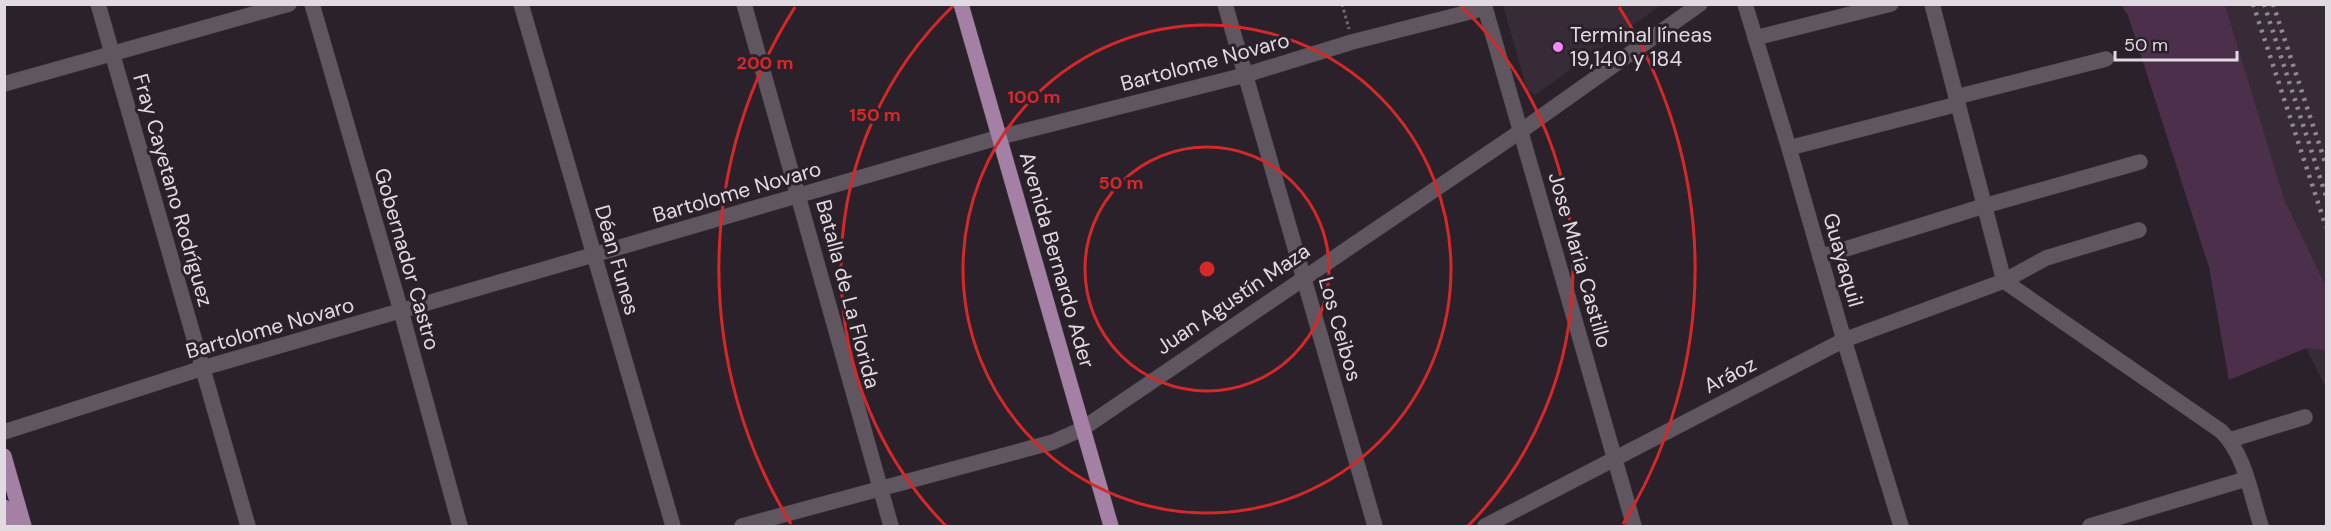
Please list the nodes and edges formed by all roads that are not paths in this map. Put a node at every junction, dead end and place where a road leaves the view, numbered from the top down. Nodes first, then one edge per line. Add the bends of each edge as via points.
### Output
1 (98, 4) edge
2 (288, 4) edge
3 (312, 4) edge
4 (521, 4) edge
5 (744, 4) edge
6 (961, 4) edge
7 (1225, 4) edge
8 (1701, 4) edge
9 (1745, 4) edge
10 (1891, 4) edge
11 (1932, 4) edge
12 (1485, 6) edge
13 (1755, 38) junction
14 (112, 55) junction
15 (2106, 59) dead end
16 (1245, 75) junction
17 (4, 84) edge
18 (1957, 100) junction
19 (1521, 131) junction
20 (1000, 137) junction
21 (1789, 148) junction
22 (2140, 162) dead end
23 (799, 195) junction
24 (1984, 206) junction
25 (2139, 230) dead end
26 (594, 255) junction
27 (1820, 257) junction
28 (1303, 277) junction
29 (2004, 281) junction
30 (401, 311) junction
31 (1844, 340) junction
32 (203, 369) junction
33 (2305, 417) dead end
34 (1082, 429) junction
35 (4, 432) edge
36 (2230, 440) junction
37 (4, 456) edge
38 (1614, 458) junction
39 (2246, 479) junction
40 (880, 489) junction
41 (4, 507) edge
42 (10, 526) edge
43 (24, 526) edge
44 (248, 526) edge
45 (460, 526) edge
46 (673, 526) edge
47 (742, 526) edge
48 (891, 526) edge
49 (1111, 526) edge
50 (1375, 526) edge
51 (1485, 526) edge
52 (1634, 526) edge
53 (1901, 526) edge
54 (2090, 526) edge
55 (2261, 526) edge

1 - 14 street, Fray Cayetano Rodríguez
2 - 14 street
3 - 30 street, Gobernador Castro
4 - 26 street, Déan Funes
5 - 23 street, Batalla de La Florida
6 - 20 main road, Avenida Bernardo Ader
7 - 16 street, Los Ceibos
8 - 19 street, Juan Agustín Maza
9 - 13 street, Guayaquil
10 - 13 street
11 - 18 street
12 - 16 street, Bartolome Novaro
12 - 19 street, Jose Maria Castillo
13 - 21 street, Guayaquil
14 - 17 street
14 - 32 street, Fray Cayetano Rodríguez
15 - 18 street
16 - 20 street, Bartolome Novaro
16 - 28 street, Los Ceibos
18 - 21 street
18 - 24 street
19 - 28 street, Juan Agustín Maza
19 - 38 street, Jose Maria Castillo
20 - 23 street, Bartolome Novaro
20 - 34 main road, Avenida Bernardo Ader
21 - 27 street, Guayaquil
22 - 24 street
23 - 26 street, Bartolome Novaro
23 - 40 street, Batalla de La Florida
24 - 27 street
24 - 29 street
25 - 29 street, Aráoz via 2046,258
26 - 30 street, Bartolome Novaro
26 - 46 street, Déan Funes
27 - 31 street, Guayaquil
28 - 34 street, Juan Agustín Maza
28 - 50 street, Los Ceibos
29 - 31 street, Aráoz
29 - 36 street
30 - 32 street, Bartolome Novaro
30 - 45 street, Gobernador Castro
31 - 38 street, Aráoz
31 - 53 street, Guayaquil
32 - 35 street, Bartolome Novaro
32 - 44 street, Fray Cayetano Rodríguez
33 - 36 street
34 - 40 street, Juan Agustín Maza via 1053,442
34 - 49 main road, Avenida Bernardo Ader
36 - 39 street
37 - 43 main road
38 - 51 street, Aráoz
38 - 52 street, Jose Maria Castillo
39 - 54 street
39 - 55 street
40 - 47 street, Juan Agustín Maza
40 - 48 street, Batalla de La Florida
41 - 42 main road

